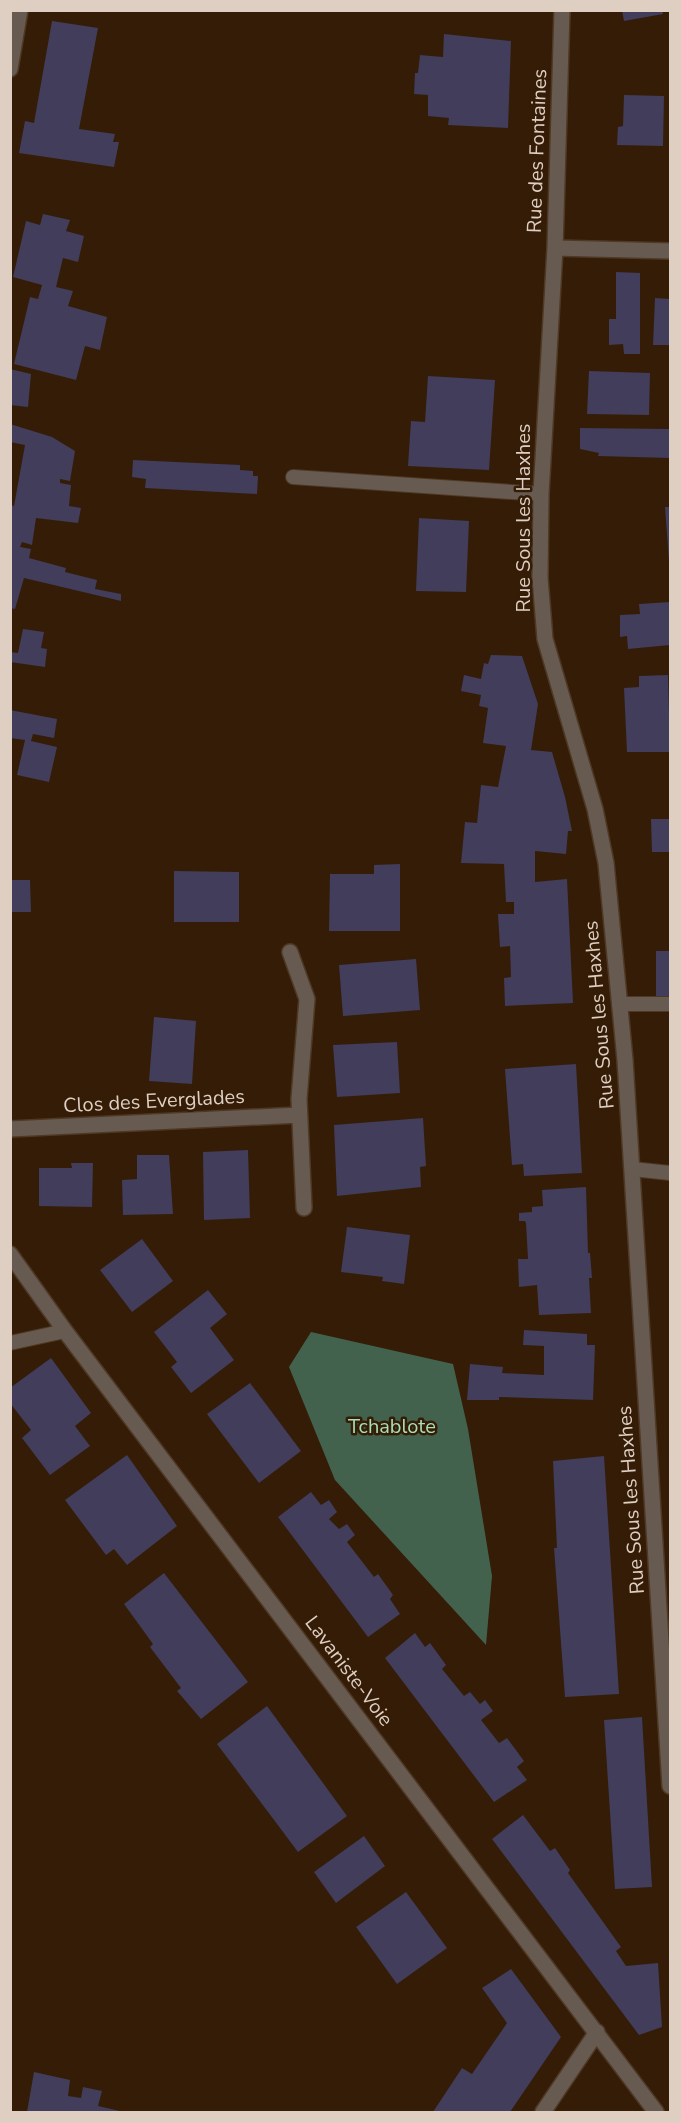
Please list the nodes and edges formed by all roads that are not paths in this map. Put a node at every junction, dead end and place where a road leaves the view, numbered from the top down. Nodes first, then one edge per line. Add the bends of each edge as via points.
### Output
1 (20, 10) edge
2 (561, 10) edge
3 (10, 69) edge
4 (555, 248) junction
5 (670, 251) edge
6 (293, 477) dead end
7 (541, 494) junction
8 (290, 952) dead end
9 (620, 1004) junction
10 (670, 1004) edge
11 (299, 1114) junction
12 (10, 1130) edge
13 (632, 1169) junction
14 (670, 1173) edge
15 (304, 1208) dead end
16 (10, 1254) edge
17 (65, 1331) junction
18 (10, 1343) edge
19 (670, 1786) edge
20 (597, 2032) junction
21 (543, 2112) edge
22 (656, 2112) edge

1 - 3 street
2 - 4 street, Rue des Fontaines
4 - 5 street, Rue des Fontaines
4 - 7 street, Rue Sous les Haxhes
6 - 7 lane
7 - 9 street, Rue Sous les Haxhes via 540,578 545,639 595,809 606,863
8 - 11 street via 307,999
9 - 10 lane
9 - 13 street, Rue Sous les Haxhes
11 - 12 street, Clos des Everglades
11 - 15 street
13 - 14 lane
13 - 19 street, Rue Sous les Haxhes
16 - 17 street, Lavaniste-Voie
17 - 18 lane
17 - 20 street, Lavaniste-Voie
20 - 21 street
20 - 22 street, Lavaniste-Voie

